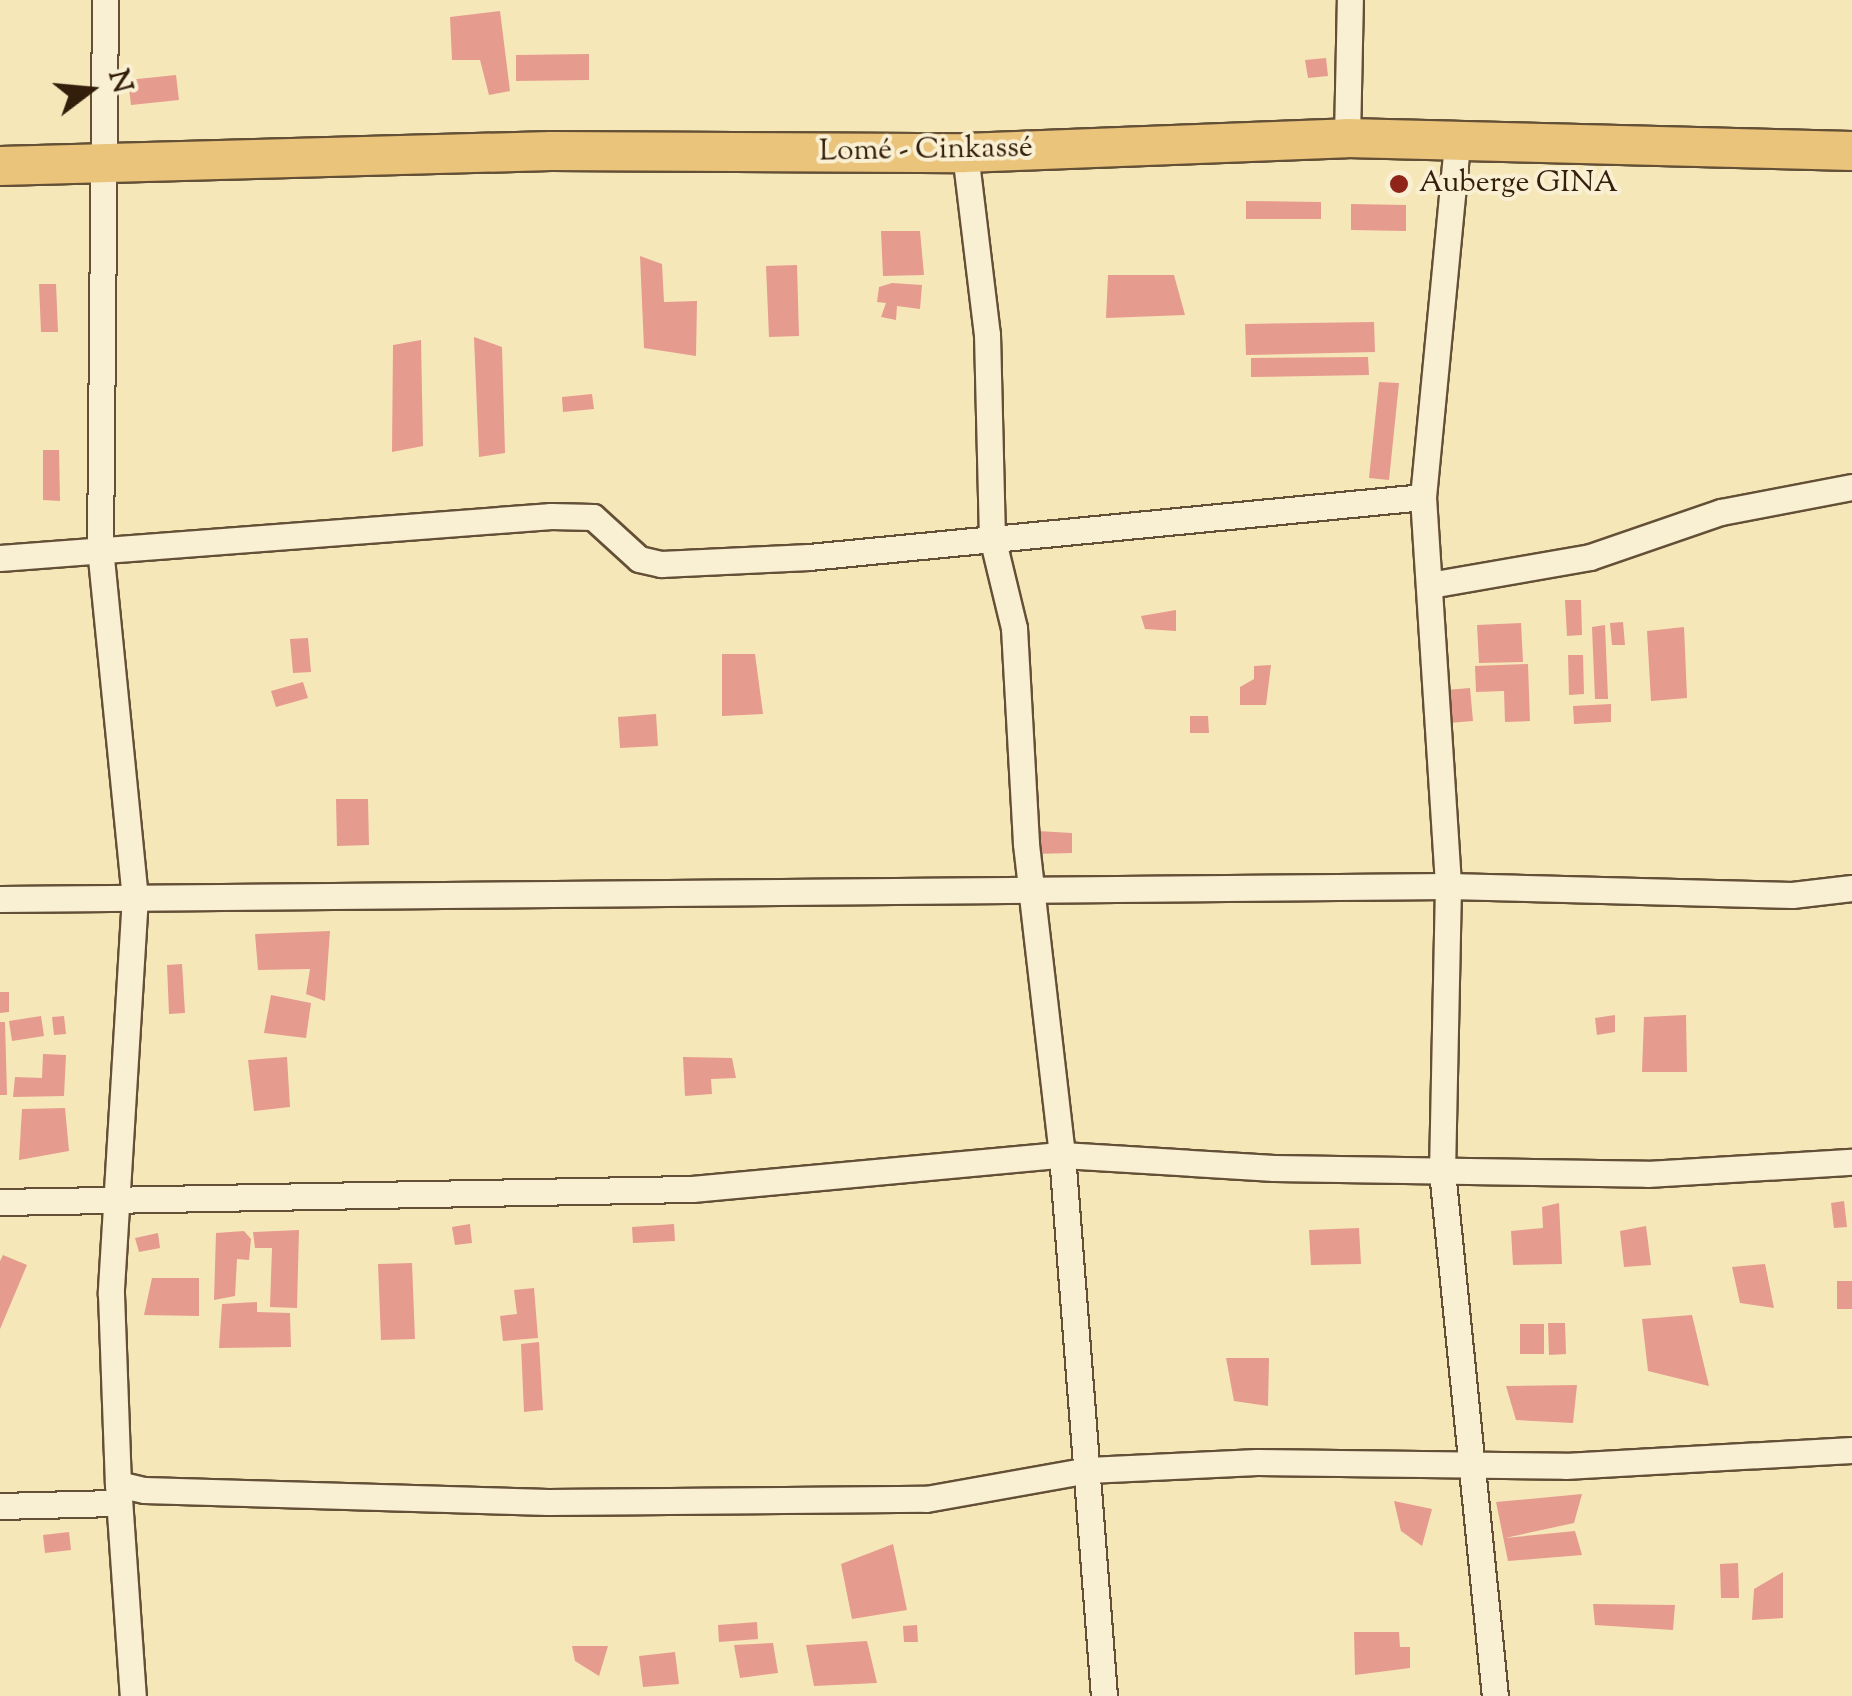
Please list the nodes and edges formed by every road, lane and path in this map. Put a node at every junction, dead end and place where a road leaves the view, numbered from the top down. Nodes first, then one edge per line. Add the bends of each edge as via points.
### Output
1 (105, 0) edge
2 (1350, 0) edge
3 (1347, 138) junction
4 (1457, 144) junction
5 (1852, 151) edge
6 (965, 152) junction
7 (105, 158) junction
8 (0, 166) edge
9 (1852, 487) edge
10 (1422, 497) junction
11 (992, 537) junction
12 (100, 548) junction
13 (0, 558) edge
14 (1430, 586) junction
15 (1448, 886) junction
16 (1852, 888) edge
17 (1033, 889) junction
18 (134, 896) junction
19 (0, 899) edge
20 (1062, 1155) junction
21 (1852, 1162) edge
22 (1442, 1172) junction
23 (117, 1199) junction
24 (0, 1202) edge
25 (1852, 1450) edge
26 (1467, 1466) junction
27 (1088, 1470) junction
28 (117, 1493) junction
29 (0, 1506) edge
30 (133, 1696) edge
31 (1104, 1696) edge
32 (1496, 1696) edge

1 - 7 street
2 - 3 street
3 - 4 highway, Lomé - Cinkassé
3 - 6 highway, Lomé - Cinkassé
4 - 5 highway, Lomé - Cinkassé
4 - 10 street
6 - 7 highway, Lomé - Cinkassé
6 - 11 street via 987,334
7 - 8 highway, Lomé - Cinkassé
7 - 12 street
9 - 14 street via 1722,512 1590,557
10 - 11 street
10 - 14 street
11 - 12 street via 661,564 640,559 593,517 551,516
11 - 17 street via 1014,628
12 - 13 street
12 - 18 street
14 - 15 street
15 - 16 street via 1792,895
15 - 17 street
15 - 22 street
17 - 18 street
17 - 20 street
18 - 19 street
18 - 23 street
20 - 22 street
20 - 23 street via 692,1189
20 - 27 street
21 - 22 street via 1647,1174
22 - 26 street
23 - 24 street
23 - 28 street via 111,1334
25 - 26 street
26 - 27 street via 1257,1462
26 - 32 street
27 - 28 street via 926,1499 662,1504
27 - 31 street via 1088,1545
28 - 29 street
28 - 30 street

